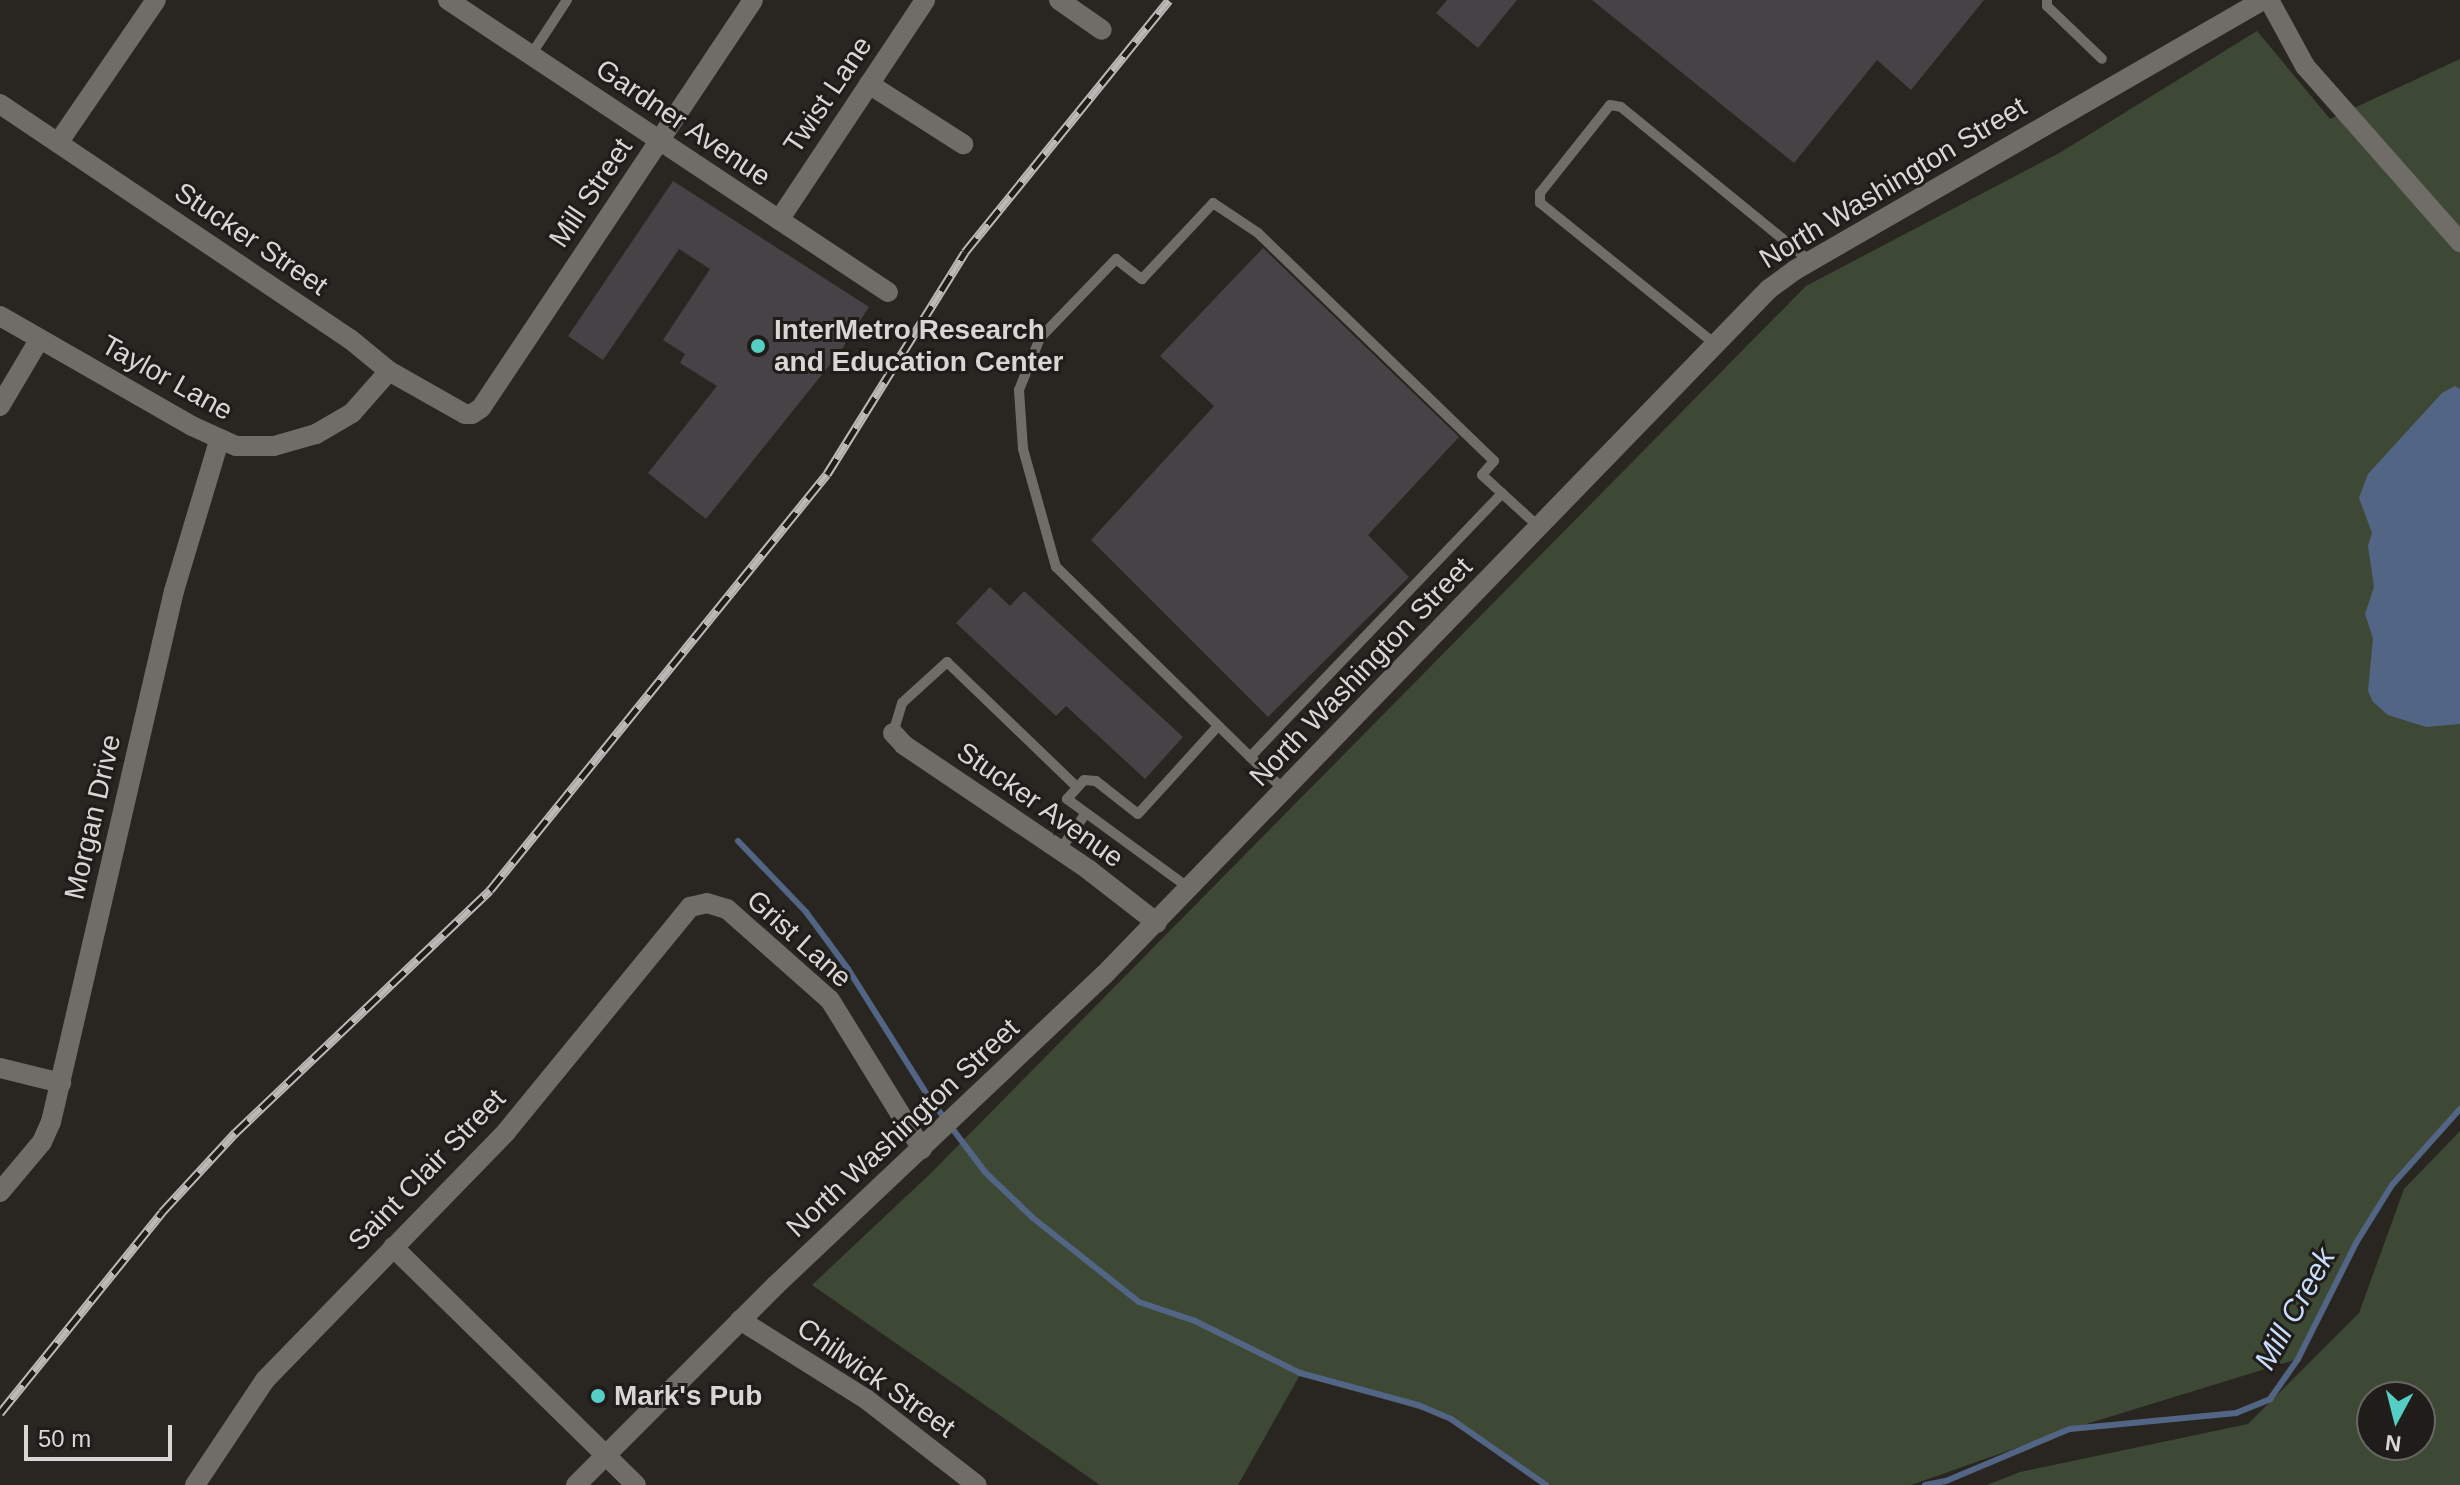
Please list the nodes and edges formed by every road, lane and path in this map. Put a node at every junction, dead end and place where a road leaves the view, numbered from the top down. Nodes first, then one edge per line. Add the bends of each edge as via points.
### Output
1 (448, 0) edge
2 (567, 0) edge
3 (753, 0) edge
4 (925, 0) edge
5 (1059, 0) edge
6 (2047, 0) edge
7 (2263, 0) edge
8 (2269, 0) edge
9 (152, 1) edge
10 (1102, 30) dead end
11 (531, 55) junction
12 (2102, 59) dead end
13 (869, 84) junction
14 (0, 104) edge
15 (660, 141) junction
16 (58, 143) junction
17 (963, 144) dead end
18 (779, 220) junction
19 (2460, 242) edge
20 (1810, 261) junction
21 (888, 292) dead end
22 (0, 316) edge
23 (39, 340) junction
24 (1715, 344) junction
25 (389, 371) junction
26 (0, 406) edge
27 (472, 414) joint
28 (219, 441) junction
29 (1502, 493) junction
30 (1539, 527) junction
31 (1218, 726) junction
32 (893, 733) joint
33 (1250, 757) junction
34 (1077, 787) junction
35 (1285, 791) junction
36 (1086, 813) junction
37 (1060, 850) junction
38 (1190, 889) junction
39 (707, 903) joint
40 (1157, 923) junction
41 (0, 1068) edge
42 (61, 1083) junction
43 (922, 1149) junction
44 (0, 1192) edge
45 (393, 1247) junction
46 (740, 1320) junction
47 (604, 1456) junction
48 (195, 1485) edge
49 (576, 1485) edge
50 (636, 1485) edge
51 (977, 1485) edge

1 - 11 street, Gardner Avenue
2 - 11 lane
3 - 15 street, Mill Street
4 - 13 street, Twist Lane
5 - 10 street
6 - 12 lane via 2047,6
7 - 20 street, North Washington Street
8 - 19 street via 2305,66
9 - 16 street
11 - 15 street, Gardner Avenue
13 - 17 street
13 - 18 street, Twist Lane
14 - 16 street, Stucker Street
15 - 18 street, Gardner Avenue
15 - 27 street, Mill Street via 481,408
16 - 25 street, Stucker Street via 350,339
18 - 21 street, Gardner Avenue
20 - 24 street, North Washington Street via 1769,289
20 - 24 lane via 1621,107 1610,105 1540,193 1540,203
22 - 23 street, Taylor Lane
23 - 26 street
23 - 28 street, Taylor Lane
24 - 30 street, North Washington Street
25 - 27 street, Stucker Street
25 - 28 street, Taylor Lane via 352,413 316,434 254,448
28 - 42 street, Morgan Drive via 174,591
29 - 30 lane
29 - 31 lane via 1482,475 1494,461 1258,233 1213,203 1142,279 1116,259 1040,338 1019,390 1023,449 1056,567
29 - 33 lane
30 - 35 street, North Washington Street
31 - 33 lane
31 - 34 lane via 1138,814 1096,781 1084,780
32 - 34 lane via 902,703 947,662
32 - 37 street, Stucker Avenue
33 - 35 lane
34 - 36 lane via 1067,799
35 - 38 street, North Washington Street
36 - 37 lane
36 - 38 lane
37 - 40 street, Stucker Avenue
38 - 40 street, North Washington Street
39 - 43 street, Grist Lane via 727,909 830,1000
39 - 45 street, Saint Clair Street via 690,907 506,1132
40 - 43 street, North Washington Street
41 - 42 street
42 - 44 street, Morgan Drive via 42,1142
43 - 46 street, North Washington Street
45 - 47 street
45 - 48 street, Saint Clair Street via 265,1380
46 - 47 street, North Washington Street
46 - 51 street, Chilwick Street via 866,1399
47 - 49 street, North Washington Street
47 - 50 street

